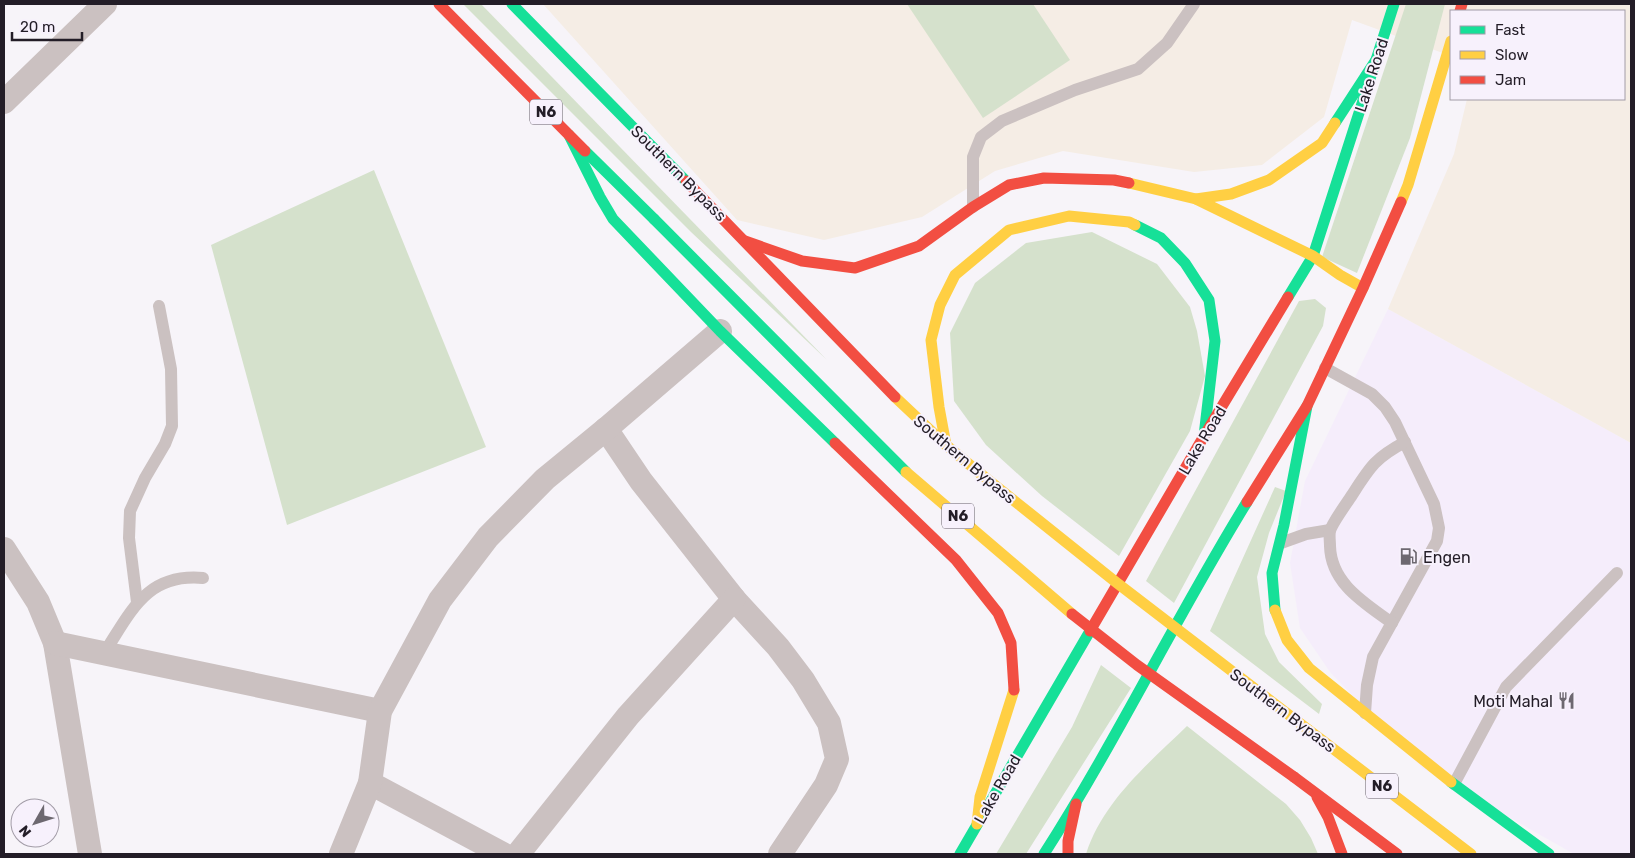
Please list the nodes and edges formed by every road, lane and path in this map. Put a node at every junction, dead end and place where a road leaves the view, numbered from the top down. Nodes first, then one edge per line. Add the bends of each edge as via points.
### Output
1 (105, 4) edge
2 (439, 4) edge
3 (512, 4) edge
4 (1194, 4) edge
5 (1394, 4) edge
6 (1450, 44) edge
7 (1376, 60) junction
8 (4, 102) edge
9 (569, 135) junction
10 (1196, 199) junction
11 (973, 207) junction
12 (745, 241) junction
13 (1313, 256) junction
14 (1363, 288) junction
15 (159, 306) dead end
16 (720, 331) junction
17 (1325, 368) junction
18 (1307, 406) junction
19 (606, 429) junction
20 (1204, 436) junction
21 (1405, 442) junction
22 (946, 445) junction
23 (1330, 530) junction
24 (1279, 544) junction
25 (4, 549) edge
26 (1617, 572) dead end
27 (203, 578) dead end
28 (734, 599) junction
29 (138, 602) junction
30 (1392, 623) junction
31 (55, 643) junction
32 (104, 653) junction
33 (380, 710) junction
34 (1365, 713) junction
35 (370, 783) junction
36 (1454, 784) junction
37 (1315, 794) junction
38 (1076, 804) junction
39 (977, 824) junction
40 (90, 854) edge
41 (341, 854) edge
42 (504, 854) edge
43 (518, 854) edge
44 (780, 854) edge
45 (960, 854) edge
46 (1044, 854) edge
47 (1068, 854) edge
48 (1342, 854) edge
49 (1397, 854) edge
50 (1471, 854) edge
51 (1549, 854) edge

1 - 8 street
2 - 9 main road, N6
3 - 12 main road, Southern Bypass / N6
4 - 11 lane via 1167,43 1138,68 1002,120 981,137 973,156
5 - 7 main road, Lake Road
6 - 14 main road via 1408,185
7 - 10 main road via 1322,143 1269,180 1231,194
7 - 13 main road, Lake Road
9 - 16 main road via 613,219
9 - 37 main road, N6, bridge via 900,467 1122,654
10 - 11 main road via 1114,180 1044,178 1009,185
10 - 13 main road
11 - 12 main road via 920,246 855,268 802,261
12 - 22 main road, Southern Bypass / N6 via 902,405
13 - 14 main road
13 - 20 main road, Lake Road
14 - 17 main road
15 - 29 lane via 171,369 172,426 130,511 129,538
16 - 19 street
16 - 39 main road via 956,560 998,612 1012,643 1015,688 980,796
17 - 18 main road
17 - 21 lane via 1372,394 1385,407
18 - 24 main road
18 - 38 main road via 1218,550
19 - 28 street via 641,480
19 - 33 street via 545,479 488,537 440,600
20 - 22 main road via 1215,341 1209,300 1185,264 1161,238 1129,222 1069,216 1009,230 956,275 940,305 931,340 938,407
20 - 39 main road, Lake Road
21 - 23 lane via 1374,462
21 - 30 lane via 1434,504 1439,528 1437,541
22 - 50 main road, Southern Bypass / N6, bridge via 1118,583
23 - 24 lane
23 - 30 lane via 1330,553 1342,582
24 - 34 main road via 1272,573 1273,591 1275,609 1287,640 1309,668
25 - 31 street via 38,602
26 - 36 lane via 1506,687
27 - 29 lane via 171,580
28 - 43 street via 628,716
28 - 44 street via 803,680 829,723 837,759 826,785
29 - 32 lane
30 - 34 lane via 1369,670
31 - 32 street
31 - 40 street
32 - 33 street
33 - 35 street
34 - 36 main road
35 - 41 street
35 - 42 street
36 - 51 main road
37 - 48 main road
37 - 49 main road, N6
38 - 46 main road
38 - 47 main road
39 - 45 main road, Lake Road

